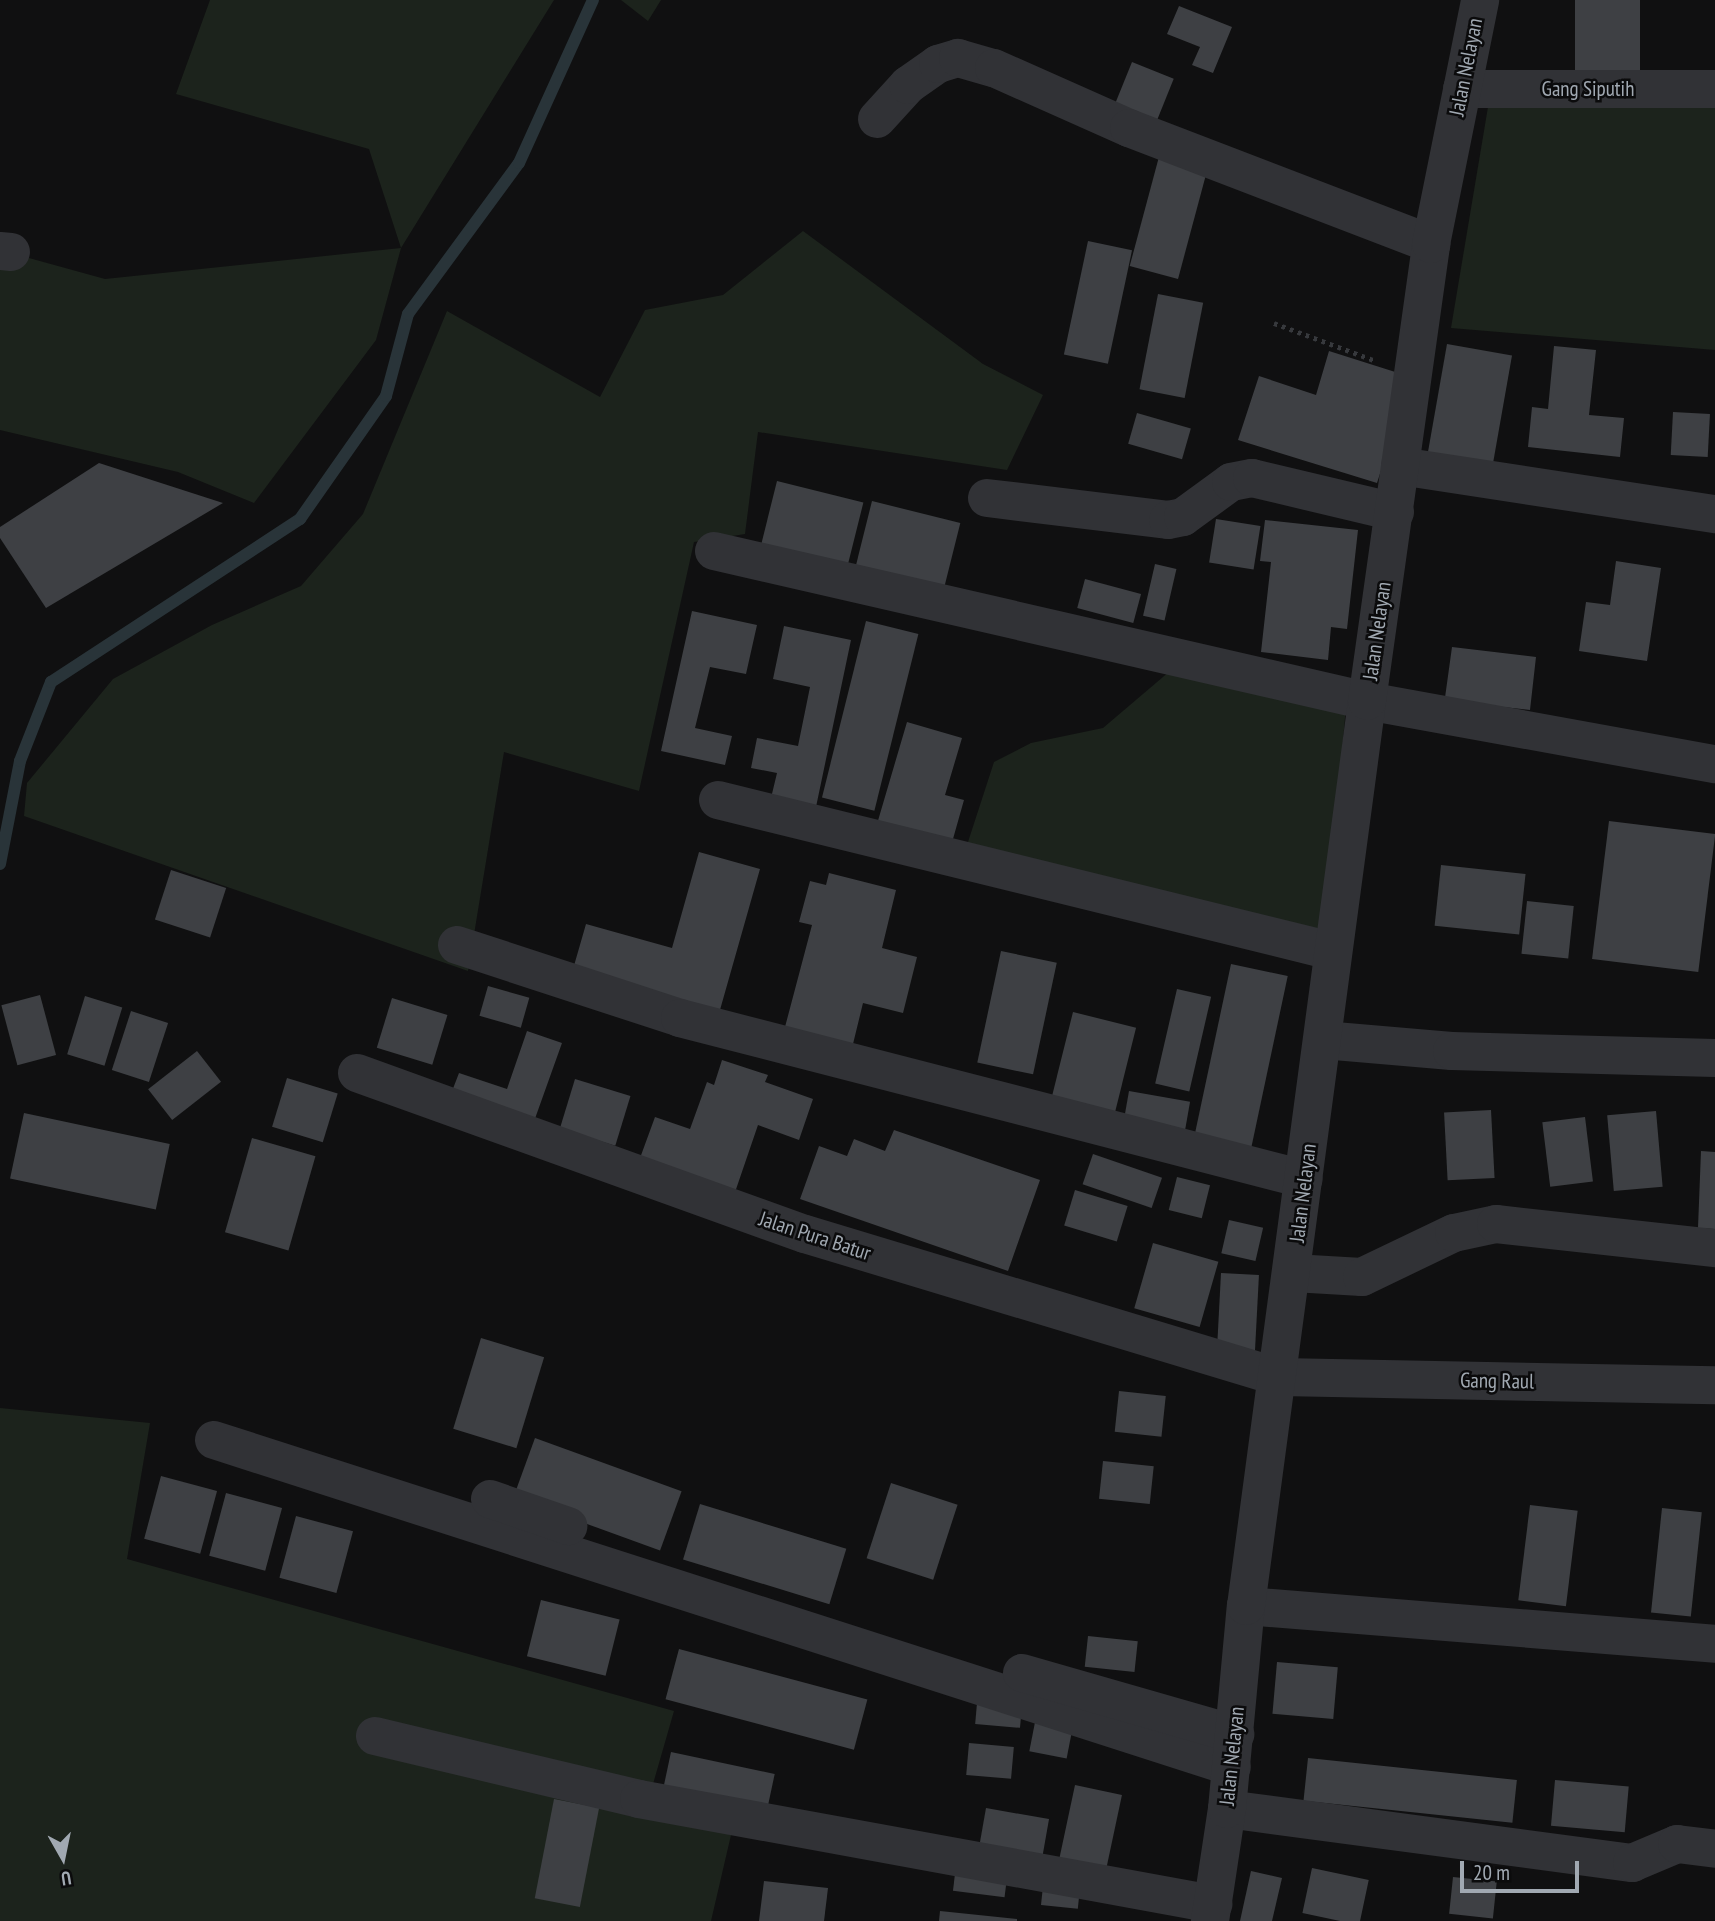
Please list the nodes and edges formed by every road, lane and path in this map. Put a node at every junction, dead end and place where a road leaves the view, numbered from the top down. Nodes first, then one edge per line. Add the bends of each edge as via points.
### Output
1 (1480, 0) edge
2 (1462, 89) junction
3 (1715, 89) edge
4 (877, 119) dead end
5 (1431, 244) junction
6 (1274, 323) dead end
7 (1416, 376) junction
8 (1400, 466) junction
9 (987, 498) dead end
10 (1395, 512) junction
11 (1715, 514) edge
12 (714, 551) dead end
13 (1367, 701) junction
14 (1715, 764) edge
15 (718, 800) dead end
16 (457, 945) dead end
17 (1332, 951) junction
18 (1324, 1041) junction
19 (1715, 1058) edge
20 (357, 1073) dead end
21 (1304, 1179) junction
22 (1715, 1248) edge
23 (1293, 1273) junction
24 (1280, 1377) junction
25 (1715, 1385) edge
26 (215, 1440) dead end
27 (490, 1499) dead end
28 (1247, 1606) junction
29 (1715, 1644) edge
30 (375, 1735) dead end
31 (1233, 1750) junction
32 (1227, 1809) junction
33 (1715, 1849) edge
34 (1212, 1913) edge

1 - 2 street, Jalan Nelayan
2 - 3 street, Gang Siputih
2 - 5 street, Jalan Nelayan
4 - 5 street via 908,85 938,64 958,58 994,68 1129,128
5 - 7 street, Jalan Nelayan
6 - 7 path
7 - 8 street, Jalan Nelayan
8 - 10 street, Jalan Nelayan
8 - 11 street
9 - 10 street via 1168,520 1183,517 1231,482 1252,478
10 - 13 street, Jalan Nelayan
12 - 13 street
13 - 14 street
13 - 17 street, Jalan Nelayan
15 - 17 street
16 - 21 street via 680,1018
17 - 18 street, Jalan Nelayan
18 - 19 street via 1452,1051
18 - 21 street, Jalan Nelayan
20 - 24 street, Jalan Pura Batur via 805,1234
21 - 23 street, Jalan Nelayan
22 - 23 street via 1496,1224 1454,1233 1362,1277
23 - 24 street, Jalan Nelayan
24 - 25 street, Gang Raul
24 - 28 street, Jalan Nelayan
26 - 31 street
27 - 31 street
28 - 29 street
28 - 31 street, Jalan Nelayan
30 - 34 street via 639,1799
31 - 32 street, Jalan Nelayan
32 - 33 street via 1632,1863 1677,1844
32 - 34 street, Jalan Nelayan

